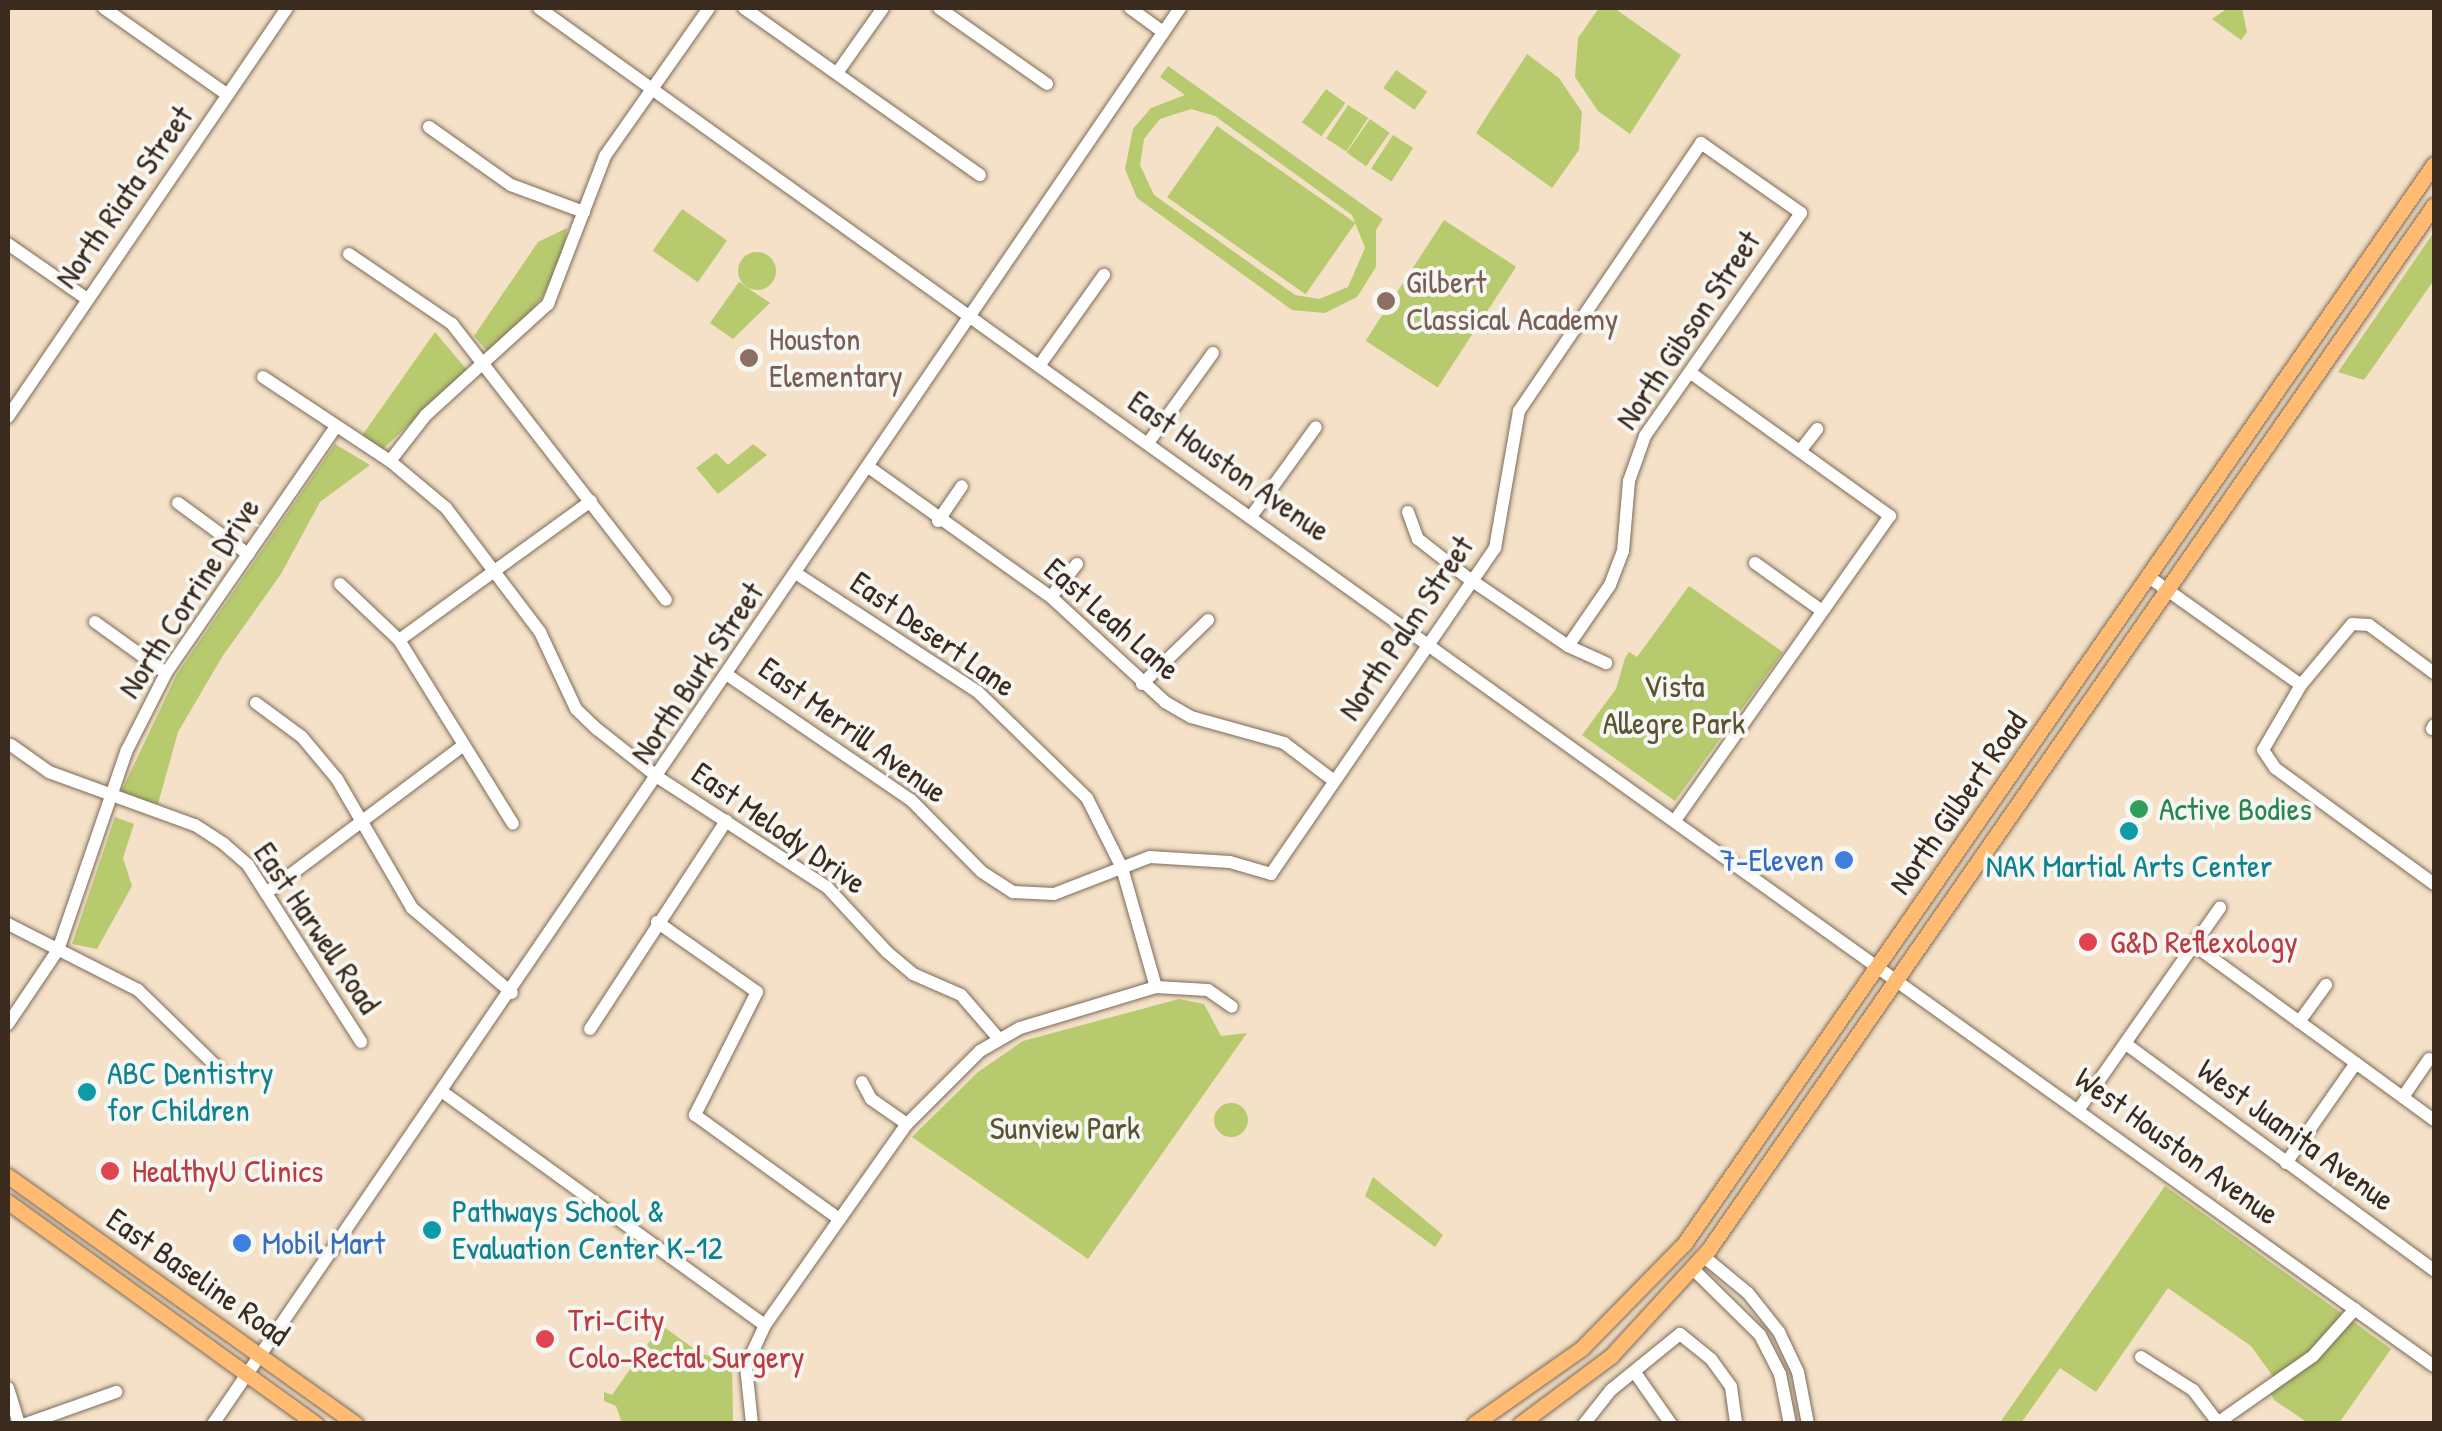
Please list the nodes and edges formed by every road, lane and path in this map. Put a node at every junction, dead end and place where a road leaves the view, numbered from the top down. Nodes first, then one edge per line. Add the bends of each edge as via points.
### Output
1 (104, 8) edge
2 (287, 8) edge
3 (539, 8) edge
4 (709, 8) edge
5 (744, 8) edge
6 (883, 8) edge
7 (939, 8) edge
8 (1130, 8) edge
9 (1180, 8) edge
10 (1164, 32) junction
11 (838, 72) junction
12 (1047, 84) dead end
13 (652, 88) junction
14 (228, 95) junction
15 (429, 127) dead end
16 (2434, 164) edge
17 (980, 176) dead end
18 (2434, 205) edge
19 (584, 212) junction
20 (1801, 214) joint
21 (8, 244) edge
22 (349, 254) dead end
23 (1104, 276) dead end
24 (86, 299) junction
25 (970, 317) junction
26 (2316, 338) junction
27 (1213, 353) dead end
28 (489, 365) junction
29 (1039, 366) junction
30 (1691, 373) junction
31 (263, 376) dead end
32 (2298, 400) junction
33 (8, 417) edge
34 (1316, 427) dead end
35 (335, 428) junction
36 (1817, 429) dead end
37 (1148, 443) junction
38 (1800, 451) junction
39 (390, 461) junction
40 (870, 468) junction
41 (962, 486) dead end
42 (592, 501) junction
43 (178, 503) dead end
44 (1408, 512) dead end
45 (1253, 514) junction
46 (938, 521) junction
47 (248, 554) junction
48 (1755, 563) dead end
49 (1077, 564) dead end
50 (496, 573) junction
51 (798, 574) junction
52 (2149, 577) junction
53 (1473, 581) junction
54 (340, 584) dead end
55 (2166, 590) junction
56 (1051, 597) junction
57 (666, 600) dead end
58 (1822, 611) junction
59 (1208, 620) dead end
60 (95, 622) dead end
61 (399, 640) junction
62 (1431, 643) junction
63 (1568, 646) junction
64 (1606, 663) dead end
65 (166, 672) junction
66 (2434, 673) edge
67 (728, 676) junction
68 (2078, 680) junction
69 (1142, 684) junction
70 (2301, 686) junction
71 (2096, 692) junction
72 (256, 703) dead end
73 (11, 744) dead end
74 (461, 747) junction
75 (659, 778) junction
76 (1334, 781) junction
77 (112, 799) junction
78 (362, 816) junction
79 (1676, 819) junction
80 (726, 821) junction
81 (512, 824) dead end
82 (1122, 868) junction
83 (1271, 874) joint
84 (2434, 884) edge
85 (266, 893) junction
86 (2220, 908) dead end
87 (658, 922) junction
88 (8, 924) edge
89 (2194, 946) junction
90 (58, 950) junction
91 (1888, 970) junction
92 (2326, 985) dead end
93 (1156, 988) junction
94 (512, 993) junction
95 (1232, 1007) dead end
96 (2299, 1022) junction
97 (8, 1024) edge
98 (590, 1030) dead end
99 (1000, 1039) junction
100 (361, 1042) dead end
101 (2126, 1044) junction
102 (2429, 1060) dead end
103 (2356, 1064) junction
104 (219, 1070) dead end
105 (862, 1082) dead end
106 (444, 1093) junction
107 (2403, 1097) junction
108 (2078, 1109) junction
109 (2434, 1120) edge
110 (908, 1124) junction
111 (2286, 1162) junction
112 (8, 1176) edge
113 (8, 1202) edge
114 (839, 1219) junction
115 (1698, 1263) junction
116 (2434, 1270) edge
117 (2355, 1308) junction
118 (765, 1325) junction
119 (2141, 1357) dead end
120 (255, 1365) junction
121 (2434, 1366) edge
122 (1636, 1374) junction
123 (8, 1388) edge
124 (116, 1392) dead end
125 (2218, 1423) edge
126 (23, 1424) edge
127 (213, 1424) edge
128 (316, 1424) edge
129 (356, 1424) edge
130 (752, 1424) edge
131 (1474, 1424) edge
132 (1520, 1424) edge
133 (1584, 1424) edge
134 (1671, 1424) edge
135 (1736, 1424) edge
136 (1790, 1424) edge
137 (1808, 1424) edge

1 - 14 street
2 - 14 street, North Riata Street
3 - 13 street, East Houston Avenue
4 - 13 street
5 - 11 street
6 - 11 street
7 - 12 street
8 - 10 street
9 - 10 street, North Burk Street
10 - 25 street, North Burk Street
11 - 17 street
13 - 19 street via 605,156
13 - 25 street, East Houston Avenue
14 - 24 street, North Riata Street
15 - 19 street via 511,185
16 - 26 main road, North Gilbert Road
18 - 32 main road, North Gilbert Road
19 - 28 street via 548,304
20 - 30 street, North Gibson Street
20 - 53 street, North Palm Street via 1701,143 1533,382 1512,437 1501,529
21 - 24 street
22 - 28 street via 452,324
23 - 29 street
24 - 33 street, North Riata Street
25 - 29 street, East Houston Avenue
25 - 40 street, North Burk Street
26 - 32 main road via 2317,355 2294,389
26 - 52 main road, North Gilbert Road
27 - 37 street
28 - 39 street via 426,415
28 - 42 street
29 - 37 street, East Houston Avenue
30 - 38 street
30 - 63 street, North Gibson Street via 1634,459 1623,551 1610,584
31 - 35 street, East Melody Drive
32 - 55 main road, North Gilbert Road
34 - 45 street
35 - 39 street, East Melody Drive
35 - 47 street, North Corrine Drive
36 - 38 street
37 - 45 street, East Houston Avenue
38 - 58 street via 1890,516
39 - 50 street, East Melody Drive via 446,508
40 - 46 street, East Leah Lane
40 - 51 street, North Burk Street
41 - 46 street
42 - 50 street
42 - 57 street
43 - 47 street
44 - 53 street via 1418,539
45 - 62 street, East Houston Avenue
46 - 56 street, East Leah Lane
47 - 65 street, North Corrine Drive
48 - 58 street
49 - 56 street
50 - 61 street
50 - 75 street, East Melody Drive via 540,632 576,709
51 - 67 street, North Burk Street
51 - 82 street, East Desert Lane via 998,708 1088,798
52 - 55 street
52 - 68 main road, North Gilbert Road
53 - 62 street, North Palm Street
53 - 63 street
54 - 61 street
55 - 70 street
55 - 71 main road, North Gilbert Road
56 - 69 street, East Leah Lane
58 - 79 street
59 - 69 street
60 - 65 street
61 - 74 street
62 - 76 street, North Palm Street
62 - 79 street, East Houston Avenue
63 - 64 street
65 - 77 street, North Corrine Drive via 127,750
66 - 70 street via 2369,626 2352,624
67 - 75 street, North Burk Street
67 - 82 street, East Merrill Avenue via 911,800 982,872 1013,892 1054,894
68 - 71 main road
68 - 91 main road, North Gilbert Road
69 - 76 street, East Leah Lane via 1191,718 1284,743
70 - 84 street via 2263,750 2275,768
71 - 91 main road, North Gilbert Road
72 - 78 street via 302,737
73 - 77 street, East Harwell Road via 49,772
74 - 78 street
74 - 81 street
75 - 80 street, East Melody Drive
75 - 94 street, North Burk Street
76 - 83 street, North Palm Street
77 - 85 street, East Harwell Road via 194,825 248,865
77 - 90 street, North Corrine Drive
78 - 85 street
78 - 94 street via 412,908
79 - 91 street, East Houston Avenue
80 - 87 street
80 - 99 street, East Melody Drive via 849,904 887,952 913,974 979,1009
82 - 83 street, East Merrill Avenue via 1150,857 1230,862
82 - 93 street, East Desert Lane
85 - 100 street, East Harwell Road via 291,942
86 - 89 street
87 - 98 street
87 - 114 street via 758,992 695,1115
88 - 90 street
89 - 96 street
89 - 101 street
90 - 97 street, North Corrine Drive
90 - 104 street via 138,990
91 - 108 street, West Houston Avenue
91 - 115 main road, North Gilbert Road
91 - 131 main road, North Gilbert Road via 1650,1284 1582,1348
92 - 96 street
93 - 95 street via 1208,990
93 - 99 street
94 - 106 street, North Burk Street
96 - 103 street
99 - 110 street
101 - 108 street
101 - 111 street, West Juanita Avenue
102 - 107 street
103 - 107 street
103 - 111 street
105 - 110 street via 871,1099
106 - 118 street
106 - 120 street, North Burk Street
107 - 109 street
108 - 117 street, West Houston Avenue
110 - 114 street
111 - 116 street, West Juanita Avenue
112 - 120 main road, East Baseline Road
113 - 120 main road, East Baseline Road
114 - 118 street
115 - 132 main road, North Gilbert Road via 1610,1356
115 - 136 street via 1760,1335 1780,1374
115 - 137 street via 1748,1293 1779,1332 1798,1372
117 - 121 street, West Houston Avenue
117 - 125 street via 2313,1356
118 - 130 street via 746,1366
119 - 125 street via 2193,1390
120 - 127 street, North Burk Street
120 - 128 main road, East Baseline Road
120 - 129 main road, East Baseline Road
122 - 133 street via 1611,1390
122 - 134 street
122 - 135 street via 1680,1334 1711,1358 1730,1387
123 - 126 street
124 - 126 street

